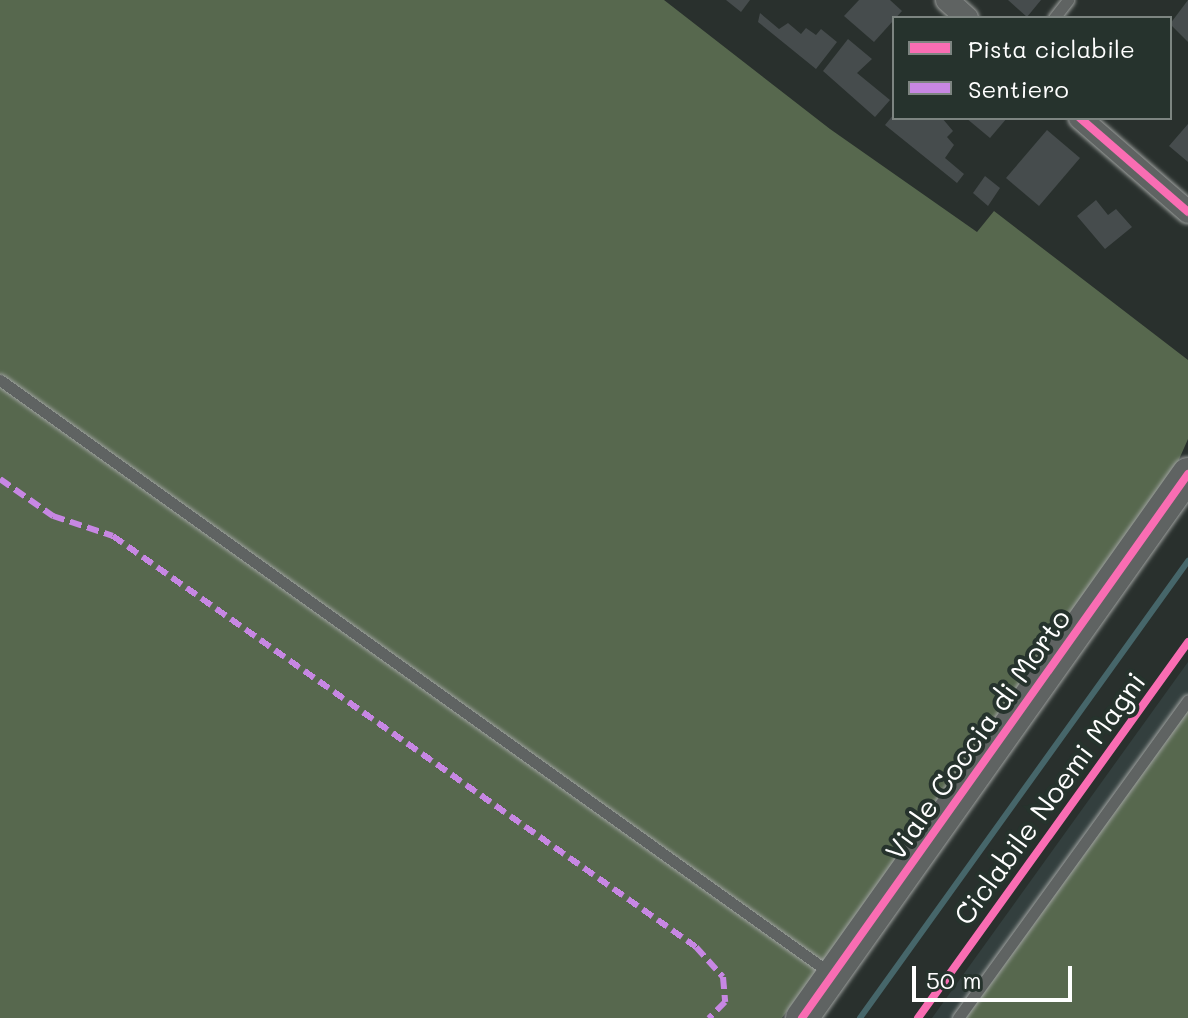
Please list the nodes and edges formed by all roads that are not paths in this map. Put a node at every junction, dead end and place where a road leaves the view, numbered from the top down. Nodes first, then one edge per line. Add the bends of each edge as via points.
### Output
1 (947, 0) edge
2 (1068, 0) edge
3 (965, 16) edge
4 (1056, 16) edge
5 (1082, 120) edge
6 (1184, 208) edge
7 (0, 380) edge
8 (1188, 474) edge
9 (1188, 700) edge
10 (833, 975) junction
11 (802, 1018) edge
12 (958, 1018) edge

1 - 3 street
2 - 4 lane
5 - 6 street
7 - 10 lane
8 - 10 street, Viale Coccia di Morto
9 - 12 lane
10 - 11 street, Viale Coccia di Morto

